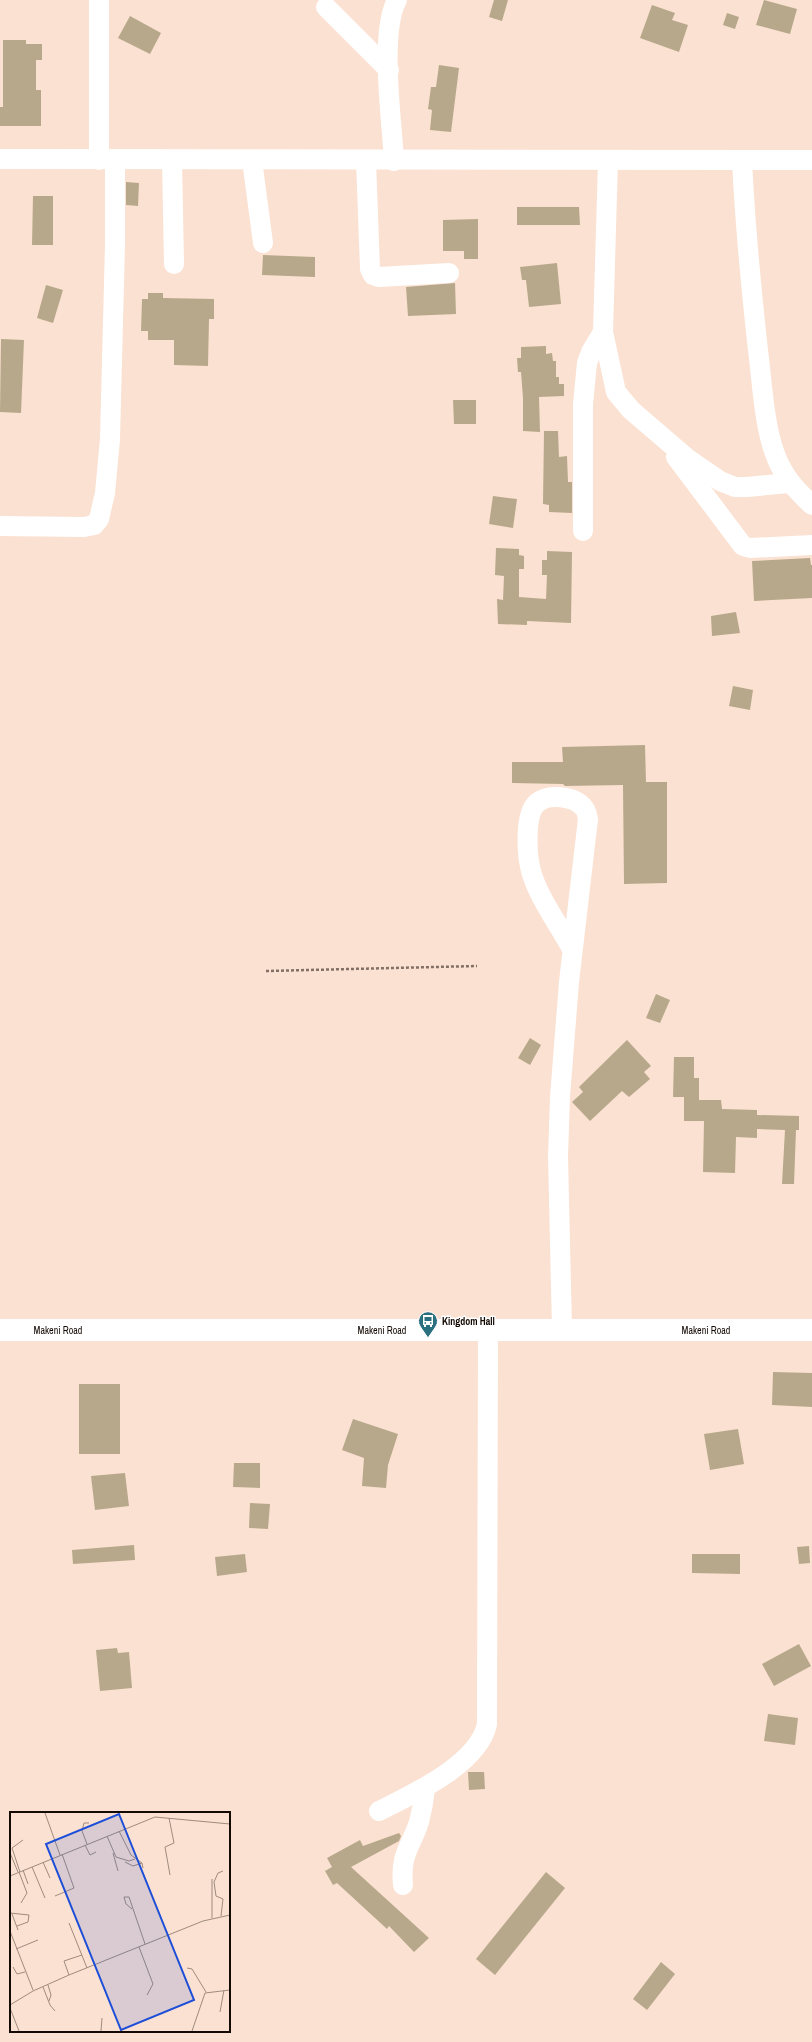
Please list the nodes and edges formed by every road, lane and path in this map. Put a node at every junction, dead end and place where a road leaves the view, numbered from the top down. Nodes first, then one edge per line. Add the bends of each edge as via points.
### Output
1 (99, 0) edge
2 (397, 0) edge
3 (326, 6) dead end
4 (389, 70) junction
5 (0, 159) edge
6 (107, 160) junction
7 (172, 160) junction
8 (252, 160) junction
9 (366, 160) junction
10 (742, 160) junction
11 (812, 160) edge
12 (394, 161) junction
13 (608, 161) junction
14 (263, 244) dead end
15 (174, 264) dead end
16 (449, 273) dead end
17 (603, 332) junction
18 (658, 433) junction
19 (789, 483) junction
20 (812, 505) edge
21 (0, 526) edge
22 (582, 531) dead end
23 (812, 546) edge
24 (572, 949) junction
25 (477, 966) dead end
26 (266, 971) dead end
27 (488, 1329) junction
28 (562, 1329) junction
29 (0, 1330) edge
30 (812, 1330) edge
31 (425, 1788) junction
32 (379, 1811) dead end
33 (403, 1885) dead end

1 - 6 street
2 - 4 street via 392,10 389,28
3 - 4 street
4 - 12 street
5 - 6 street
6 - 7 street
6 - 21 street via 115,244 110,439 100,519 94,525 84,527
7 - 8 street
7 - 15 street
8 - 9 street
8 - 14 street
9 - 12 street
9 - 16 street via 370,269 373,275 379,277
10 - 11 street
10 - 13 street
10 - 19 street via 745,218 762,389 775,454
12 - 13 street
13 - 17 street
17 - 18 street via 616,392 631,410
17 - 22 street via 587,363 583,404
18 - 19 street via 688,458 728,484 747,488
18 - 23 street via 743,546
19 - 20 street
24 - 24 street via 531,871 527,842 530,817 536,804 545,798 560,797 577,801 585,808 588,819
24 - 28 street via 558,1156
25 - 26 path
27 - 28 main road, Makeni Road
27 - 29 main road, Makeni Road
27 - 31 street via 487,1724 479,1745
28 - 30 main road, Makeni Road
31 - 32 street
31 - 33 street via 418,1824 404,1856

